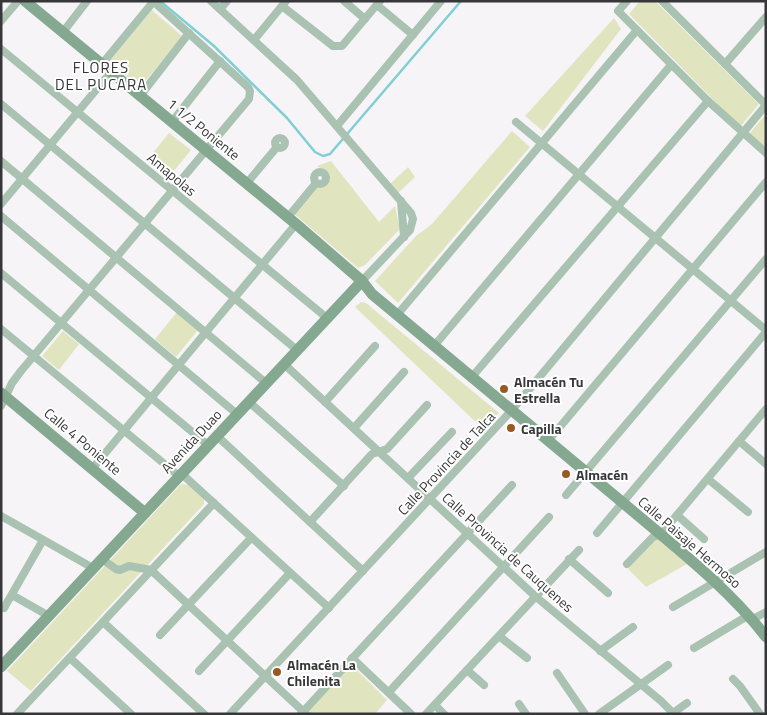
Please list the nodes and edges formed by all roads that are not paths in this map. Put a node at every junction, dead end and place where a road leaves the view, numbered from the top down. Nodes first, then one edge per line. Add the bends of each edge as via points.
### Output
1 (18, 1) edge
2 (26, 1) edge
3 (87, 1) edge
4 (153, 1) edge
5 (211, 1) edge
6 (227, 1) edge
7 (344, 1) edge
8 (441, 1) edge
9 (627, 1) edge
10 (662, 1) edge
11 (378, 3) edge
12 (284, 4) edge
13 (220, 9) junction
14 (766, 17) edge
15 (365, 19) junction
16 (1, 21) edge
17 (637, 30) junction
18 (63, 32) junction
19 (189, 33) junction
20 (413, 35) junction
21 (254, 40) junction
22 (1, 49) edge
23 (220, 61) junction
24 (102, 64) junction
25 (725, 64) junction
26 (671, 65) junction
27 (111, 72) junction
28 (140, 96) junction
29 (708, 101) junction
30 (1, 104) edge
31 (766, 105) edge
32 (78, 112) junction
33 (172, 122) junction
34 (516, 122) dead end
35 (339, 128) junction
36 (742, 134) junction
37 (541, 143) junction
38 (50, 145) junction
39 (276, 147) dead end
40 (206, 150) junction
41 (766, 153) edge
42 (1, 161) edge
43 (579, 175) junction
44 (22, 178) junction
45 (766, 182) edge
46 (316, 183) dead end
47 (247, 184) junction
48 (172, 190) junction
49 (1, 204) edge
50 (618, 207) junction
51 (1, 216) edge
52 (292, 221) junction
53 (144, 223) junction
54 (655, 238) junction
55 (116, 257) junction
56 (766, 259) edge
57 (263, 264) junction
58 (694, 269) junction
59 (1, 274) edge
60 (362, 281) junction
61 (88, 289) junction
62 (235, 298) junction
63 (731, 300) junction
64 (397, 315) junction
65 (327, 318) junction
66 (60, 323) junction
67 (1, 329) edge
68 (766, 331) edge
69 (206, 332) junction
70 (375, 346) dead end
71 (434, 346) junction
72 (297, 350) junction
73 (33, 355) junction
74 (284, 364) junction
75 (179, 365) junction
76 (404, 372) dead end
77 (471, 378) junction
78 (266, 383) junction
79 (3, 398) edge
80 (151, 398) junction
81 (249, 402) junction
82 (325, 402) junction
83 (427, 404) dead end
84 (766, 409) edge
85 (512, 410) junction
86 (237, 414) junction
87 (354, 428) junction
88 (124, 431) junction
89 (452, 432) dead end
90 (217, 436) junction
91 (548, 441) junction
92 (739, 441) junction
93 (208, 445) junction
94 (379, 451) junction
95 (766, 464) edge
96 (92, 469) junction
97 (586, 472) junction
98 (180, 475) junction
99 (408, 478) junction
100 (708, 478) junction
101 (512, 485) dead end
102 (344, 486) junction
103 (566, 495) dead end
104 (431, 498) junction
105 (214, 503) junction
106 (623, 503) junction
107 (748, 512) dead end
108 (145, 513) junction
109 (677, 515) junction
110 (1, 516) edge
111 (549, 517) dead end
112 (310, 522) junction
113 (468, 533) junction
114 (597, 533) dead end
115 (661, 534) junction
116 (251, 538) junction
117 (704, 539) dead end
118 (43, 540) junction
119 (579, 550) dead end
120 (766, 552) edge
121 (102, 559) junction
122 (569, 559) junction
123 (627, 564) dead end
124 (504, 566) junction
125 (93, 568) junction
126 (151, 570) junction
127 (363, 571) junction
128 (290, 573) junction
129 (714, 582) junction
130 (608, 594) dead end
131 (12, 595) junction
132 (535, 596) junction
133 (188, 605) junction
134 (673, 607) dead end
135 (4, 608) dead end
136 (329, 608) junction
137 (766, 612) edge
138 (49, 616) junction
139 (751, 617) junction
140 (103, 622) junction
141 (633, 627) dead end
142 (160, 635) dead end
143 (499, 636) junction
144 (766, 637) edge
145 (226, 641) junction
146 (694, 648) dead end
147 (600, 651) junction
148 (70, 658) junction
149 (352, 658) junction
150 (527, 658) dead end
151 (668, 665) dead end
152 (1, 667) edge
153 (467, 670) junction
154 (199, 671) dead end
155 (557, 673) dead end
156 (265, 677) junction
157 (732, 679) dead end
158 (484, 685) dead end
159 (640, 685) junction
160 (389, 692) junction
161 (687, 703) dead end
162 (519, 704) dead end
163 (434, 705) junction
164 (303, 713) edge
165 (674, 713) edge
166 (17, 714) edge
167 (130, 714) edge
168 (204, 714) edge
169 (230, 714) edge
170 (412, 714) edge
171 (426, 714) edge
172 (444, 714) edge
173 (526, 714) edge
174 (585, 714) edge
175 (599, 714) edge
176 (760, 714) edge

1 - 16 street
2 - 18 street, 1 1/2 Poniente
3 - 18 street
4 - 19 street
4 - 24 street
5 - 13 street
6 - 13 street
7 - 15 street
8 - 20 street
9 - 17 street via 618,11
10 - 25 street
11 - 15 street
11 - 20 street
12 - 15 street via 336,47 342,46
12 - 21 street
13 - 21 street
14 - 25 street
17 - 26 street
17 - 37 street
18 - 24 street, 1 1/2 Poniente
19 - 23 street
19 - 28 street
20 - 35 street
21 - 35 street via 297,80
22 - 32 street, Amapolas
23 - 33 street
23 - 40 street via 248,87 249,99
24 - 27 street, 1 1/2 Poniente
25 - 31 street
26 - 29 street
26 - 43 street
27 - 28 street, 1 1/2 Poniente
27 - 32 street
28 - 33 street, 1 1/2 Poniente
29 - 36 street
29 - 50 street
30 - 38 street
31 - 36 street, Calle Provincia de Talca
32 - 38 street
32 - 48 street, Amapolas
33 - 40 street, 1 1/2 Poniente
34 - 37 street
35 - 60 street, Avenida Duao via 401,201 404,237
36 - 41 street
36 - 54 street, Calle Provincia de Talca
37 - 43 street
37 - 64 street
38 - 44 street
38 - 53 street
39 - 47 street
40 - 47 street, 1 1/2 Poniente
40 - 48 street
42 - 44 street
43 - 50 street
43 - 71 street
44 - 49 street
44 - 55 street
45 - 58 street
46 - 52 street
47 - 52 street, 1 1/2 Poniente
48 - 53 street
48 - 57 street, Amapolas
50 - 54 street
50 - 77 street
51 - 61 street
52 - 57 street
52 - 60 street, 1 1/2 Poniente
53 - 55 street
53 - 62 street
54 - 58 street
54 - 85 street, Calle Provincia de Talca
55 - 61 street
55 - 69 street
56 - 63 street
57 - 62 street
57 - 65 street, Amapolas
58 - 63 street
58 - 91 street
59 - 66 street
60 - 64 street, Calle Paisaje Hermoso
60 - 65 street, Avenida Duao
61 - 66 street
61 - 75 street
62 - 69 street
62 - 72 street
63 - 68 street
63 - 97 street
64 - 71 street, Calle Paisaje Hermoso
65 - 72 street, Avenida Duao
66 - 73 street
66 - 80 street
67 - 73 street
68 - 106 street
69 - 75 street
69 - 78 street
70 - 82 street
71 - 77 street, Calle Paisaje Hermoso
72 - 74 street, Avenida Duao
73 - 79 street
73 - 88 street
74 - 78 street, Avenida Duao
74 - 82 street, Calle Provincia de Cauquenes
75 - 80 street
75 - 86 street
76 - 87 street
77 - 85 street, Calle Paisaje Hermoso
78 - 81 street, Avenida Duao
79 - 96 street, Calle 4 Poniente
80 - 88 street
80 - 93 street
81 - 86 street, Avenida Duao
81 - 102 street
82 - 87 street, Calle Provincia de Cauquenes
83 - 94 street via 388,449
84 - 92 street
85 - 91 street, Calle Paisaje Hermoso
85 - 104 street, Calle Provincia de Talca
86 - 90 street, Avenida Duao
87 - 94 street, Calle Provincia de Cauquenes
88 - 96 street
88 - 98 street
89 - 99 street
90 - 93 street, Avenida Duao
90 - 112 street
91 - 97 street, Calle Paisaje Hermoso
92 - 95 street
92 - 100 street
93 - 98 street, Avenida Duao
94 - 99 street, Calle Provincia de Cauquenes
94 - 102 street via 372,454
96 - 108 street, Calle 4 Poniente
97 - 103 street
97 - 106 street, Calle Paisaje Hermoso
98 - 105 street
98 - 108 street, Avenida Duao
99 - 104 street, Calle Provincia de Cauquenes
100 - 107 street
100 - 109 street
101 - 113 street
102 - 112 street
104 - 113 street, Calle Provincia de Cauquenes
104 - 127 street, Calle Provincia de Talca
105 - 116 street
105 - 126 street
106 - 114 street
106 - 115 street, Calle Paisaje Hermoso
108 - 121 street, Avenida Duao
109 - 115 street
109 - 117 street
110 - 118 street
111 - 124 street
112 - 127 street
113 - 124 street, Calle Provincia de Cauquenes
113 - 149 street
115 - 123 street via 653,537
115 - 129 street, Calle Paisaje Hermoso
116 - 128 street
116 - 133 street
118 - 125 street
118 - 131 street
119 - 122 street
120 - 129 street
121 - 125 street, Avenida Duao
121 - 126 street via 120,570 129,566
122 - 130 street
122 - 132 street
124 - 132 street, Calle Provincia de Cauquenes
124 - 160 street
125 - 138 street, Avenida Duao
126 - 133 street
126 - 140 street
127 - 136 street, Calle Provincia de Talca
128 - 136 street
128 - 145 street
129 - 134 street
129 - 139 street, Calle Paisaje Hermoso
131 - 135 street
131 - 138 street
132 - 143 street
132 - 147 street, Calle Provincia de Cauquenes
133 - 142 street
133 - 145 street
136 - 156 street, Calle Provincia de Talca
137 - 139 street
138 - 152 street, Avenida Duao
139 - 144 street, Calle Paisaje Hermoso
139 - 146 street
140 - 148 street
140 - 168 street
141 - 147 street
143 - 150 street
143 - 153 street
145 - 154 street
145 - 156 street
147 - 159 street, Calle Provincia de Cauquenes
148 - 166 street
148 - 167 street
149 - 160 street
149 - 164 street
151 - 159 street
153 - 158 street
153 - 163 street
155 - 174 street
156 - 164 street
156 - 169 street, Calle Provincia de Talca
157 - 176 street
159 - 165 street, Calle Provincia de Cauquenes
159 - 175 street
160 - 170 street
161 - 165 street
162 - 173 street
163 - 171 street
163 - 172 street

